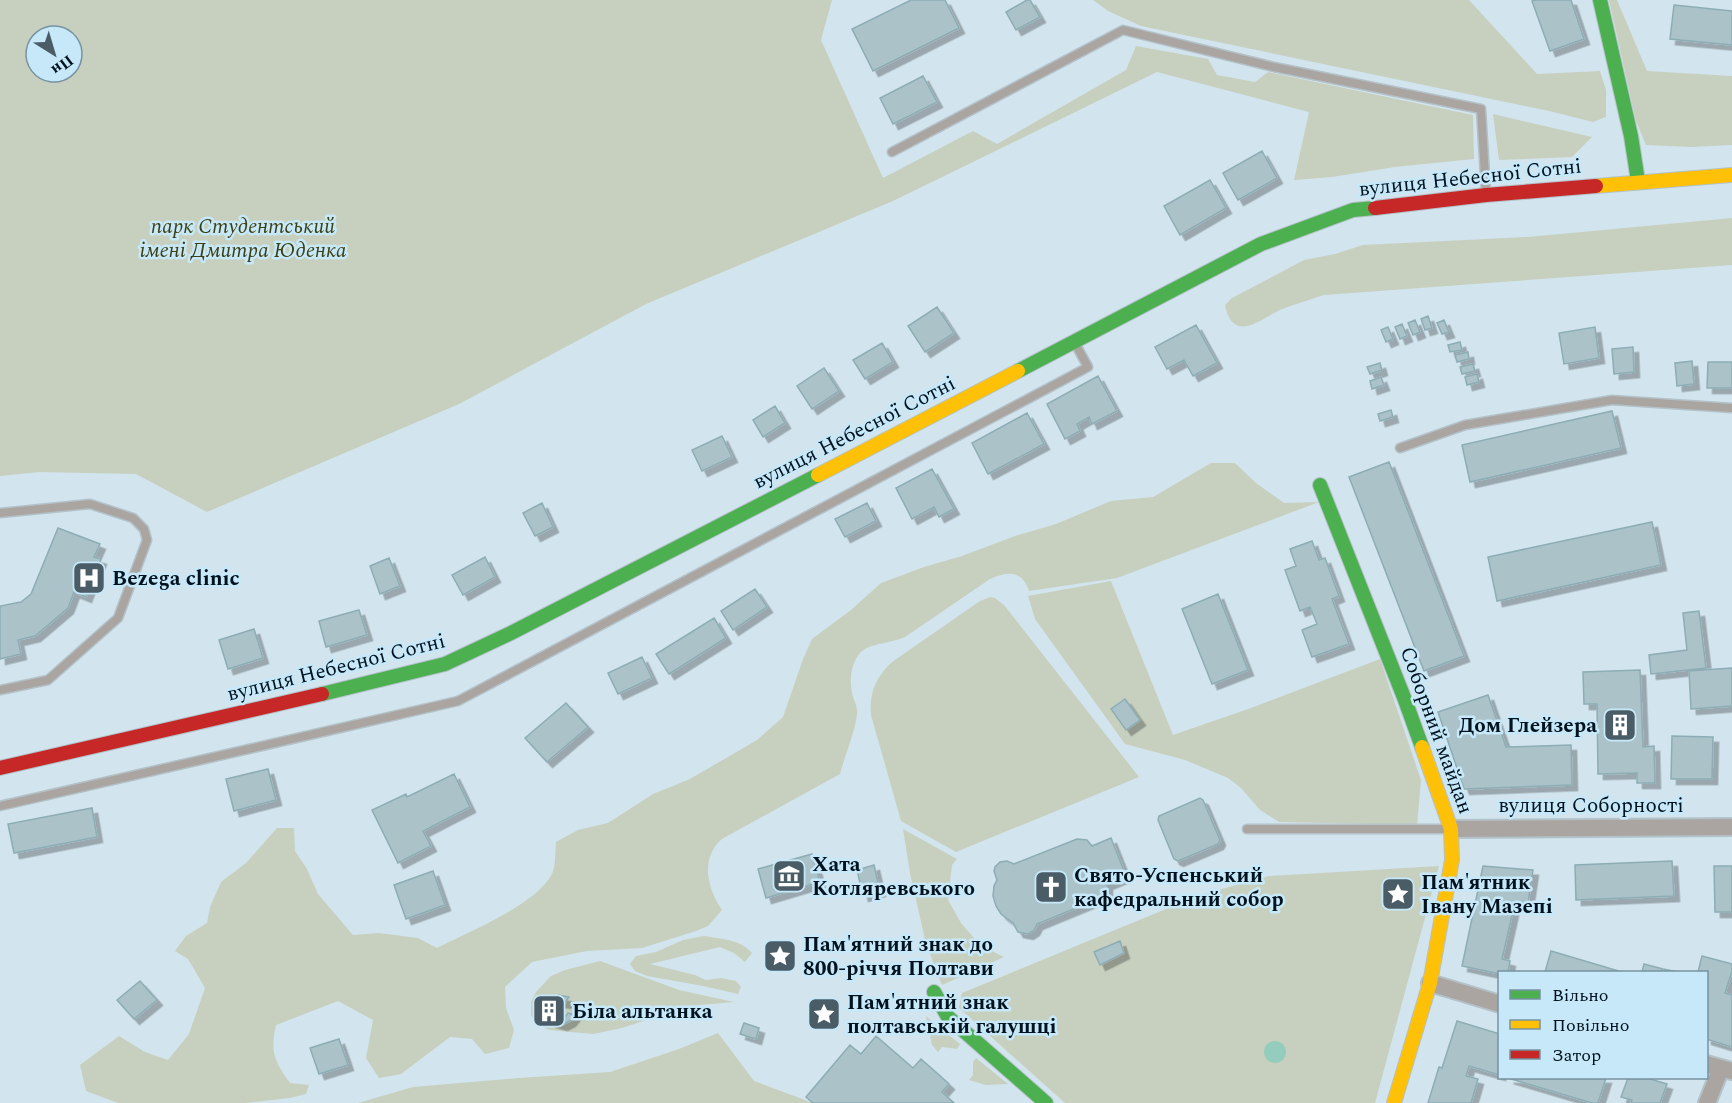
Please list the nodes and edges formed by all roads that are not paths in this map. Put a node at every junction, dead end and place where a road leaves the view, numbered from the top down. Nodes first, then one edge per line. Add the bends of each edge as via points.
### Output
1 (1600, 0) edge
2 (892, 152) dead end
3 (1732, 175) edge
4 (1638, 182) junction
5 (1486, 195) junction
6 (1075, 342) junction
7 (1732, 408) edge
8 (1400, 447) dead end
9 (1320, 485) dead end
10 (0, 513) edge
11 (0, 690) edge
12 (0, 768) edge
13 (0, 806) edge
14 (1732, 827) edge
15 (1247, 829) dead end
16 (1451, 829) junction
17 (1430, 983) junction
18 (934, 992) dead end
19 (1498, 1003) edge
20 (1720, 1068) edge
21 (1046, 1103) edge
22 (1394, 1103) edge
23 (1707, 1103) edge

1 - 4 main road
2 - 5 lane via 1123,30 1274,67 1481,109
3 - 4 main road, вулиця Небесної Сотні
4 - 5 main road, вулиця Небесної Сотні
5 - 6 main road, вулиця Небесної Сотні via 1353,210 1261,244
6 - 12 main road, вулиця Небесної Сотні via 445,664
6 - 13 lane via 1088,367 458,701
7 - 8 lane via 1612,400 1465,425
9 - 16 main road, Соборний майдан
10 - 11 lane via 90,504 133,518 144,529 147,540 118,618 48,680
14 - 16 street, вулиця Соборності
15 - 16 lane
16 - 17 main road, Соборний майдан via 1452,860
17 - 19 street
17 - 22 main road, Соборний майдан
18 - 21 main road via 948,1017
20 - 23 street

